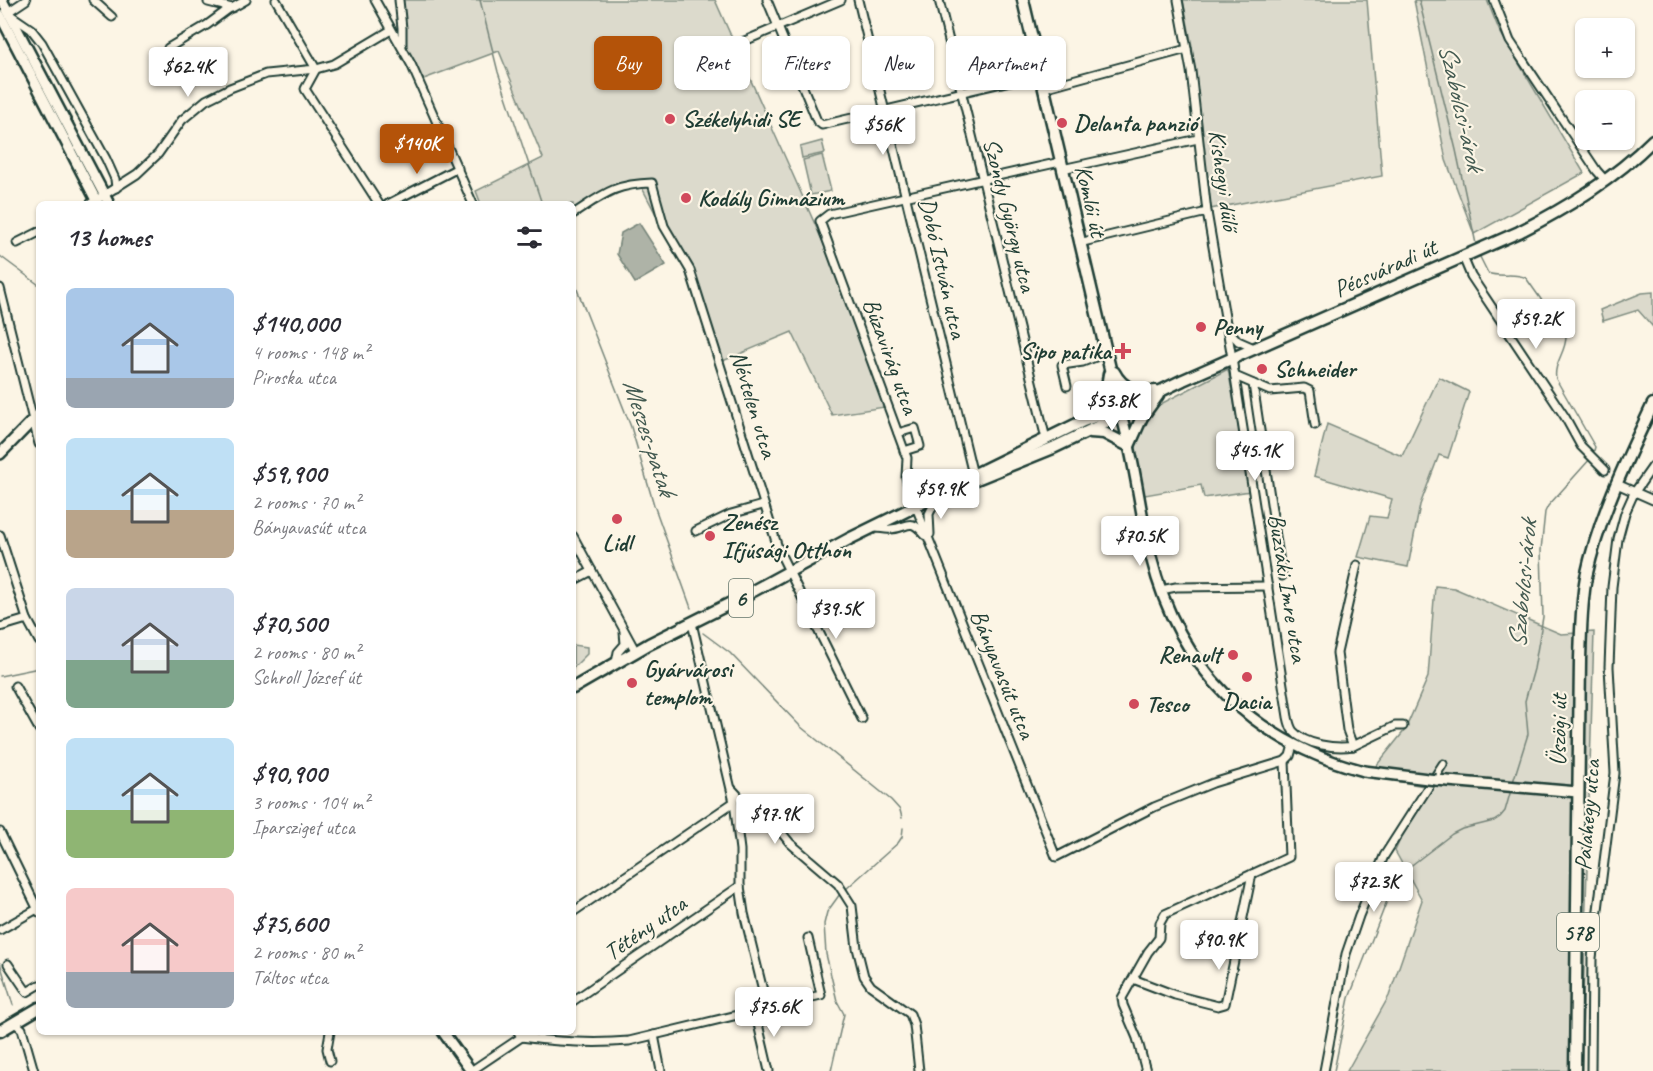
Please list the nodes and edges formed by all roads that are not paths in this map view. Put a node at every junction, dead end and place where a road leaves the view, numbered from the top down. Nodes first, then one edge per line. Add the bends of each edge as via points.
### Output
1 (2, 0) edge
2 (26, 0) edge
3 (93, 0) edge
4 (246, 0) edge
5 (276, 0) edge
6 (375, 0) edge
7 (399, 0) edge
8 (767, 0) edge
9 (841, 0) edge
10 (858, 0) edge
11 (939, 0) edge
12 (1023, 0) edge
13 (1178, 0) edge
14 (1494, 0) edge
15 (208, 2) dead end
16 (230, 8) junction
17 (6, 14) edge
18 (112, 17) dead end
19 (777, 27) junction
20 (391, 30) junction
21 (1031, 36) edge
22 (750, 39) edge
23 (402, 47) junction
24 (168, 48) dead end
25 (1187, 49) junction
26 (316, 69) junction
27 (1066, 81) edge
28 (973, 90) edge
29 (1044, 90) edge
30 (961, 93) junction
31 (885, 109) junction
32 (1198, 139) junction
33 (1653, 140) edge
34 (1061, 165) junction
35 (458, 168) junction
36 (982, 180) junction
37 (1606, 181) junction
38 (116, 188) junction
39 (906, 197) junction
40 (100, 201) edge
41 (101, 201) edge
42 (377, 201) edge
43 (394, 201) edge
44 (472, 201) edge
45 (576, 212) edge
46 (1208, 212) junction
47 (36, 234) edge
48 (17, 243) dead end
49 (1079, 243) junction
50 (1463, 256) junction
51 (0, 288) edge
52 (1227, 329) junction
53 (1254, 348) junction
54 (1106, 353) junction
55 (1232, 358) junction
56 (1110, 365) junction
57 (1235, 376) junction
58 (1253, 384) junction
59 (1067, 386) dead end
60 (1162, 391) junction
61 (1653, 404) edge
62 (1120, 411) junction
63 (36, 417) edge
64 (1083, 421) junction
65 (1315, 424) dead end
66 (898, 433) junction
67 (1085, 433) junction
68 (1046, 439) junction
69 (1129, 446) junction
70 (904, 451) junction
71 (0, 454) edge
72 (1653, 466) edge
73 (1605, 470) dead end
74 (973, 475) junction
75 (1617, 484) junction
76 (959, 486) junction
77 (1634, 493) junction
78 (938, 496) junction
79 (1653, 500) edge
80 (763, 505) junction
81 (916, 506) junction
82 (873, 527) junction
83 (696, 531) dead end
84 (0, 535) edge
85 (576, 542) edge
86 (931, 542) junction
87 (1357, 565) dead end
88 (592, 571) junction
89 (789, 571) junction
90 (1282, 576) dead end
91 (576, 579) edge
92 (1268, 586) junction
93 (1161, 590) junction
94 (27, 619) junction
95 (692, 623) junction
96 (0, 627) edge
97 (623, 627) junction
98 (36, 636) edge
99 (636, 652) junction
100 (616, 663) junction
101 (15, 686) dead end
102 (576, 686) edge
103 (862, 719) dead end
104 (36, 724) edge
105 (1403, 726) dead end
106 (1293, 745) junction
107 (1353, 746) junction
108 (1285, 761) junction
109 (1443, 764) dead end
110 (730, 788) junction
111 (1578, 792) junction
112 (734, 802) junction
113 (0, 832) edge
114 (1252, 874) junction
115 (740, 886) junction
116 (36, 906) edge
117 (576, 910) edge
118 (36, 911) edge
119 (0, 930) edge
120 (808, 938) dead end
121 (8, 964) dead end
122 (1133, 979) junction
123 (36, 987) edge
124 (576, 999) edge
125 (767, 1007) junction
126 (36, 1010) edge
127 (755, 1011) junction
128 (20, 1020) junction
129 (0, 1031) edge
130 (329, 1035) edge
131 (445, 1035) edge
132 (519, 1035) edge
133 (654, 1035) junction
134 (330, 1061) dead end
135 (34, 1071) edge
136 (471, 1071) edge
137 (661, 1071) edge
138 (769, 1071) edge
139 (919, 1071) edge
140 (1146, 1071) edge
141 (1324, 1071) edge
142 (1575, 1071) edge
143 (1591, 1071) edge

1 - 17 main road
2 - 17 street
3 - 18 street
4 - 16 street
5 - 26 street
6 - 20 street
7 - 23 street
8 - 19 street
9 - 19 street
10 - 31 street, Dobó István utca
11 - 30 street, Szondy György utca
12 - 21 main road, Komlói út
13 - 25 street, Kishegyi dűlő
14 - 37 street via 1510,41
15 - 16 street
16 - 24 street
17 - 38 street via 31,29 42,43 106,159
17 - 40 main road
19 - 22 street
19 - 31 street via 822,125
20 - 23 street
20 - 26 street via 334,64
23 - 35 street
25 - 27 street
25 - 32 street, Kishegyi dűlő
26 - 38 street via 266,74 206,100 182,120 138,174
26 - 42 street via 305,89
28 - 30 street
29 - 34 main road, Komlói út
30 - 31 street
30 - 36 street, Szondy György utca
31 - 39 street, Dobó István utca
32 - 34 street
32 - 46 street, Kishegyi dűlő
33 - 37 main road, Pécsváradi út / 6
34 - 36 street
34 - 49 main road, Komlói út
35 - 43 street
35 - 44 street
36 - 39 street
36 - 68 street, Szondy György utca
37 - 50 main road, Pécsváradi út / 6 via 1563,209
38 - 41 street
39 - 66 street, Búzavirág utca via 829,214 820,221
39 - 74 street, Dobó István utca
45 - 80 street, Névtelen utca via 609,190 627,184 652,183 664,226 690,270
46 - 49 street
46 - 52 street, Kishegyi dűlő
47 - 48 street
49 - 54 main road, Komlói út
50 - 53 main road, Pécsváradi út / 6
50 - 73 street via 1471,276 1581,446
51 - 63 street
52 - 53 street
52 - 55 street, Kishegyi dűlő
53 - 55 main road, Pécsváradi út / 6
54 - 56 main road, Komlói út
54 - 59 street via 1083,362 1062,364
55 - 57 street, Buzsáki Imre utca
55 - 60 main road, Pécsváradi út / 6
56 - 60 main road via 1125,387
56 - 62 main road, Komlói út
56 - 64 main road via 1105,399
57 - 58 street
57 - 92 street, Buzsáki Imre utca
58 - 65 street via 1270,390 1310,391
58 - 90 street
60 - 62 main road, Pécsváradi út / 6
60 - 69 main road via 1142,417
61 - 75 main road, Üszögi út / 578
62 - 64 main road, 6
62 - 67 main road, 6
62 - 69 main road
63 - 71 main road
64 - 68 main road, 6
66 - 70 street, Búzavirág utca
66 - 70 street via 915,428 920,446
67 - 69 main road via 1104,433
67 - 76 main road, 6
68 - 74 main road, 6
69 - 93 main road
70 - 81 street, Búzavirág utca via 908,487
72 - 77 street, Palahegy utca
74 - 76 main road, 6
75 - 77 street
75 - 111 main road, Üszögi út / 578 via 1584,592
76 - 78 main road, 6
77 - 79 street
77 - 143 street, Palahegy utca via 1618,539 1612,587 1609,668 1615,773 1592,958
78 - 81 main road, 6
78 - 86 street via 929,514
80 - 83 street via 731,514
80 - 89 street, Névtelen utca
81 - 82 main road, 6
81 - 86 street, Bányavasút utca
82 - 86 street via 891,529 911,524
82 - 89 main road, 6
84 - 94 street
85 - 88 street
86 - 108 street, Bányavasút utca via 1056,857 1154,807 1213,783
87 - 107 street via 1337,653 1347,730
88 - 91 street
88 - 97 street
89 - 95 main road, 6
89 - 103 street, Névtelen utca
92 - 93 street
92 - 107 street, Buzsáki Imre utca via 1291,729 1305,739
93 - 106 main road via 1182,638 1210,678 1245,713
94 - 96 street
94 - 98 street
95 - 99 main road, 6
95 - 110 street
97 - 99 street
97 - 100 street via 625,644
99 - 100 main road, 6
100 - 102 main road, 6
101 - 104 street
105 - 107 street via 1389,728
106 - 108 street
106 - 111 main road, bridge via 1336,764 1364,771
108 - 114 street via 1290,857
109 - 141 street via 1384,856 1359,916 1344,965
110 - 112 street
110 - 139 street via 777,826 790,843 840,887 852,906 856,948 864,976 871,986 910,1014
111 - 142 main road, Üszögi út / 578
112 - 115 street
112 - 117 street
113 - 116 street
114 - 122 street via 1162,916 1160,938
114 - 122 street via 1225,1004 1218,1006 1175,995
115 - 124 street, Tétény utca
115 - 125 street
118 - 119 street
120 - 125 street via 821,995
121 - 123 street via 27,992
122 - 140 street via 1122,1000
125 - 127 street
126 - 128 main road
127 - 133 street
127 - 138 street
128 - 129 main road
128 - 135 street
130 - 134 street
131 - 136 main road
132 - 133 street via 551,1041 609,1042
132 - 136 street
133 - 137 street

